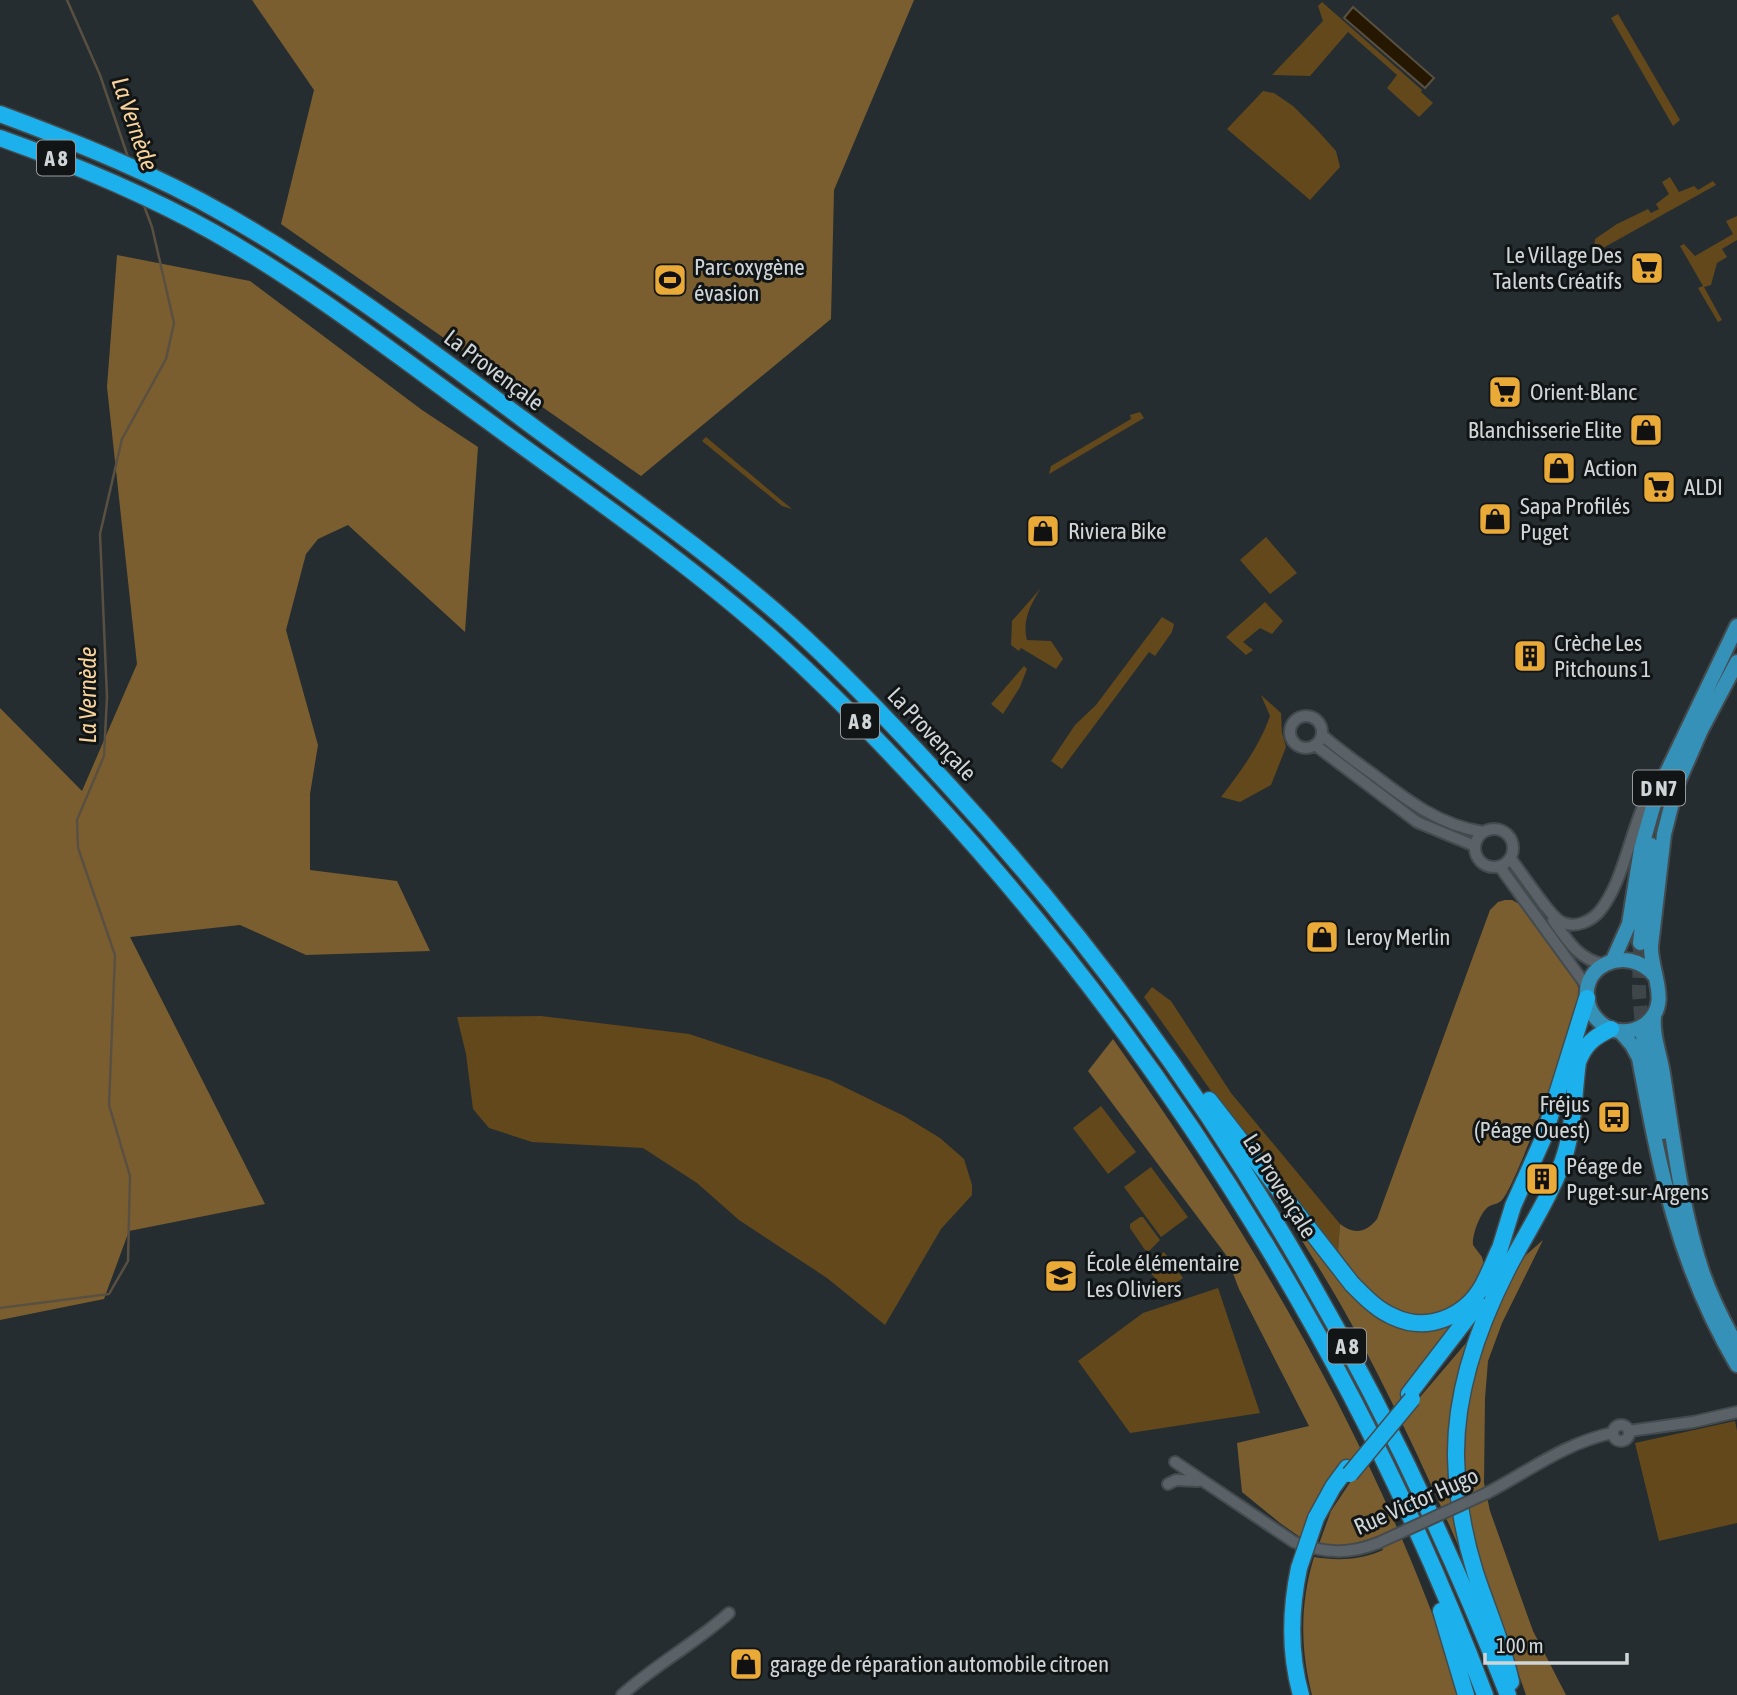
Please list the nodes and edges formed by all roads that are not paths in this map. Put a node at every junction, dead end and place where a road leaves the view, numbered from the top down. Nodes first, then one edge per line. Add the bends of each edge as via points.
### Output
1 (0, 114) edge
2 (0, 138) edge
3 (1737, 626) edge
4 (1737, 662) edge
5 (1672, 759) junction
6 (1483, 832) junction
7 (1475, 846) junction
8 (1511, 859) junction
9 (1500, 867) junction
10 (1541, 901) junction
11 (1640, 943) tunnel mouth
12 (1609, 962) junction
13 (1655, 976) junction
14 (1588, 993) junction
15 (1654, 1016) junction
16 (1142, 1020) junction
17 (1616, 1030) junction
18 (1643, 1036) tunnel mouth
19 (1499, 1250) junction
20 (1684, 1251) junction
21 (1507, 1271) junction
22 (1737, 1346) edge
23 (1737, 1365) edge
24 (1411, 1396) junction
25 (1737, 1412) edge
26 (1175, 1462) dead end
27 (1200, 1481) junction
28 (1168, 1484) dead end
29 (1420, 1541) junction
30 (1301, 1569) junction
31 (729, 1613) dead end
32 (622, 1695) edge
33 (1301, 1695) edge
34 (1307, 1695) edge
35 (1466, 1695) edge
36 (1485, 1695) edge
37 (1508, 1695) edge
38 (1514, 1695) edge

1 - 16 highway, La Provençale / A 8 via 160,180 278,247 391,321 729,572 852,683 976,815
2 - 29 highway, La Provençale / A 8 via 61,159 165,208 297,284 714,589 880,741 1089,985 1205,1148 1334,1365
3 - 5 main road, D N7
4 - 13 main road, D N7 via 1682,768 1672,802 1651,946
5 - 10 street via 1646,799 1598,914 1583,923 1569,924
5 - 11 main road via 1651,839
5 - 12 main road, D N7 via 1648,816 1625,936
6 - 7 street
6 - 7 street via 1434,817 1319,740 1417,822
6 - 8 street via 1494,828 1510,837
7 - 9 street via 1483,864
8 - 9 street
8 - 10 street
9 - 14 street
10 - 12 street via 1580,954 1593,962
12 - 13 main road via 1632,960
12 - 14 main road via 1591,979
13 - 15 main road via 1660,996
14 - 17 main road via 1595,1017
14 - 19 highway via 1543,1139
15 - 17 main road via 1639,1028
15 - 22 main road via 1652,1029 1692,1236 1714,1303
16 - 19 highway via 1352,1284 1380,1309 1411,1322 1427,1323 1454,1315 1483,1286
16 - 37 highway, La Provençale / A 8 via 1241,1164 1334,1322 1405,1457
17 - 20 main road via 1639,1058 1663,1182
17 - 21 highway via 1598,1035 1583,1049 1566,1152
18 - 20 main road
19 - 24 highway via 1485,1294
20 - 23 main road via 1714,1327
21 - 24 highway via 1462,1337
21 - 38 highway via 1468,1368 1456,1456 1467,1542 1507,1660
24 - 30 highway, bridge via 1333,1487
25 - 27 street, Rue Victor Hugo, bridge via 1629,1431 1620,1424 1612,1433 1561,1450 1487,1493 1354,1552 1312,1549 1294,1542
26 - 27 street, Rue Victor Hugo
27 - 28 street
29 - 35 highway
29 - 36 highway, La Provençale / A 8
30 - 33 highway via 1291,1624
30 - 34 highway via 1298,1641
31 - 32 street

